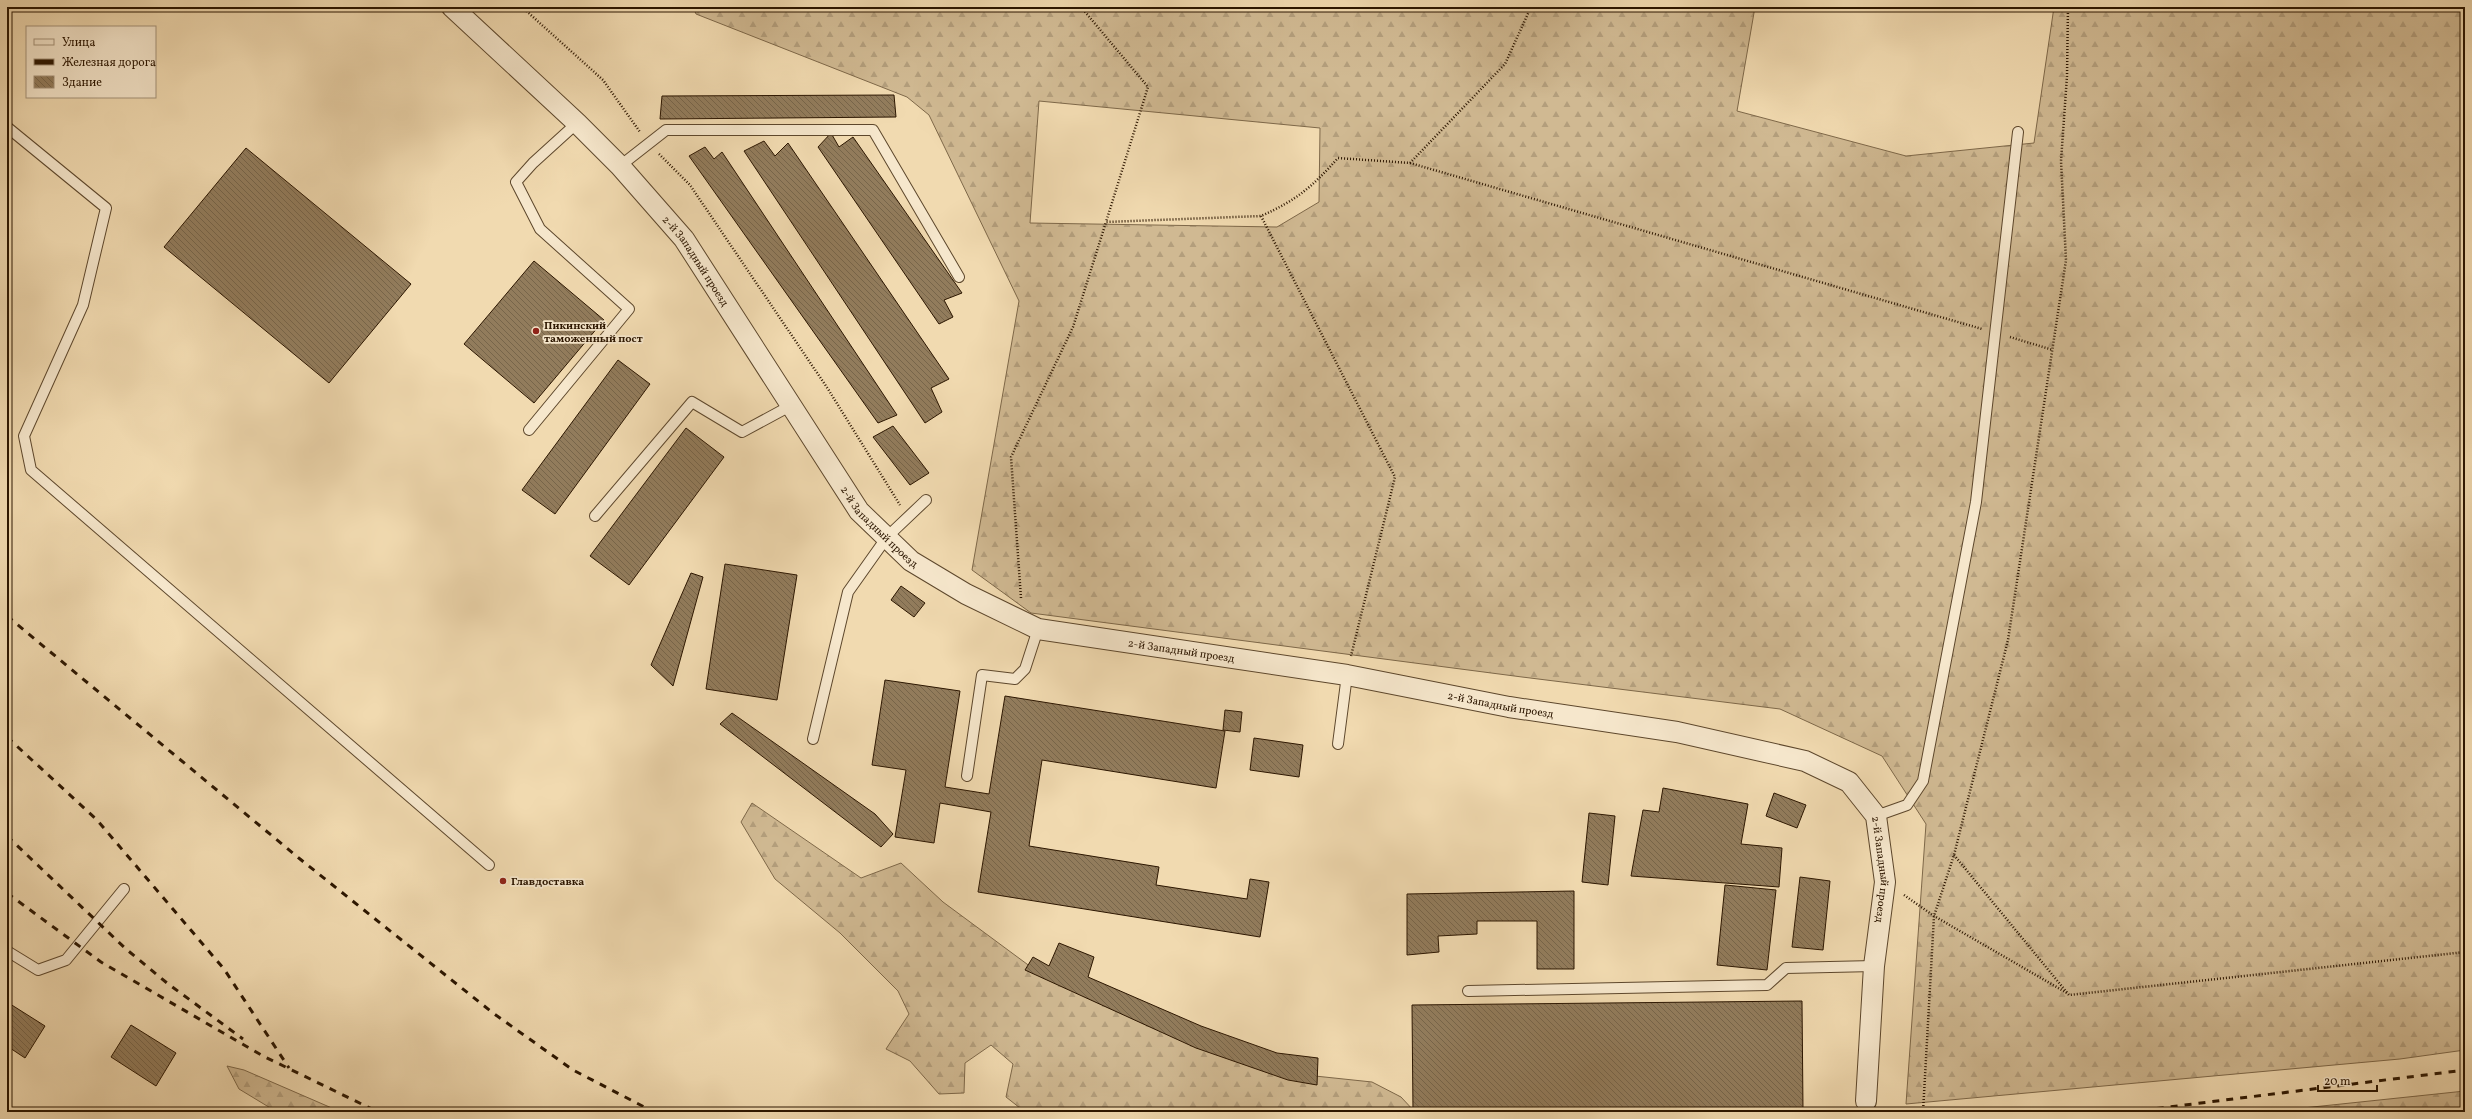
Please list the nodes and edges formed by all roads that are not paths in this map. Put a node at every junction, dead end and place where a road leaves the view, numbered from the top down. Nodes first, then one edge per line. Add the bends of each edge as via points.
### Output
1 (452, 7) edge
2 (577, 123) junction
3 (7, 127) edge
4 (2018, 132) dead end
5 (620, 166) junction
6 (959, 277) dead end
7 (792, 405) junction
8 (529, 430) dead end
9 (926, 500) dead end
10 (595, 516) dead end
11 (887, 537) junction
12 (1030, 625) junction
13 (1347, 675) junction
14 (813, 739) dead end
15 (1338, 744) dead end
16 (967, 776) dead end
17 (1876, 816) junction
18 (489, 865) dead end
19 (124, 889) dead end
20 (7, 951) edge
21 (1874, 966) junction
22 (1468, 991) dead end
23 (1866, 1101) dead end

1 - 2 street, 2-й Западный проезд
2 - 5 street, 2-й Западный проезд
2 - 8 lane via 516,182 540,229 629,309
3 - 18 lane via 106,208 84,305 24,436 31,470
4 - 17 lane via 1976,502 1923,782 1907,805
5 - 6 lane via 666,130 873,130
5 - 7 street, 2-й Западный проезд via 684,239
7 - 10 lane via 742,432 692,402
7 - 11 street, 2-й Западный проезд via 859,511
9 - 11 lane
11 - 12 street, 2-й Западный проезд via 911,561 966,594
11 - 14 lane via 848,592
12 - 13 street, 2-й Западный проезд
12 - 16 lane via 1025,669 1015,679 982,674
13 - 15 lane
13 - 17 street, 2-й Западный проезд via 1509,707 1677,732 1805,761 1849,782
17 - 21 street, 2-й Западный проезд via 1885,882
19 - 20 lane via 66,960 38,970
21 - 22 lane via 1786,968 1767,985
21 - 23 street, 2-й Западный проезд

